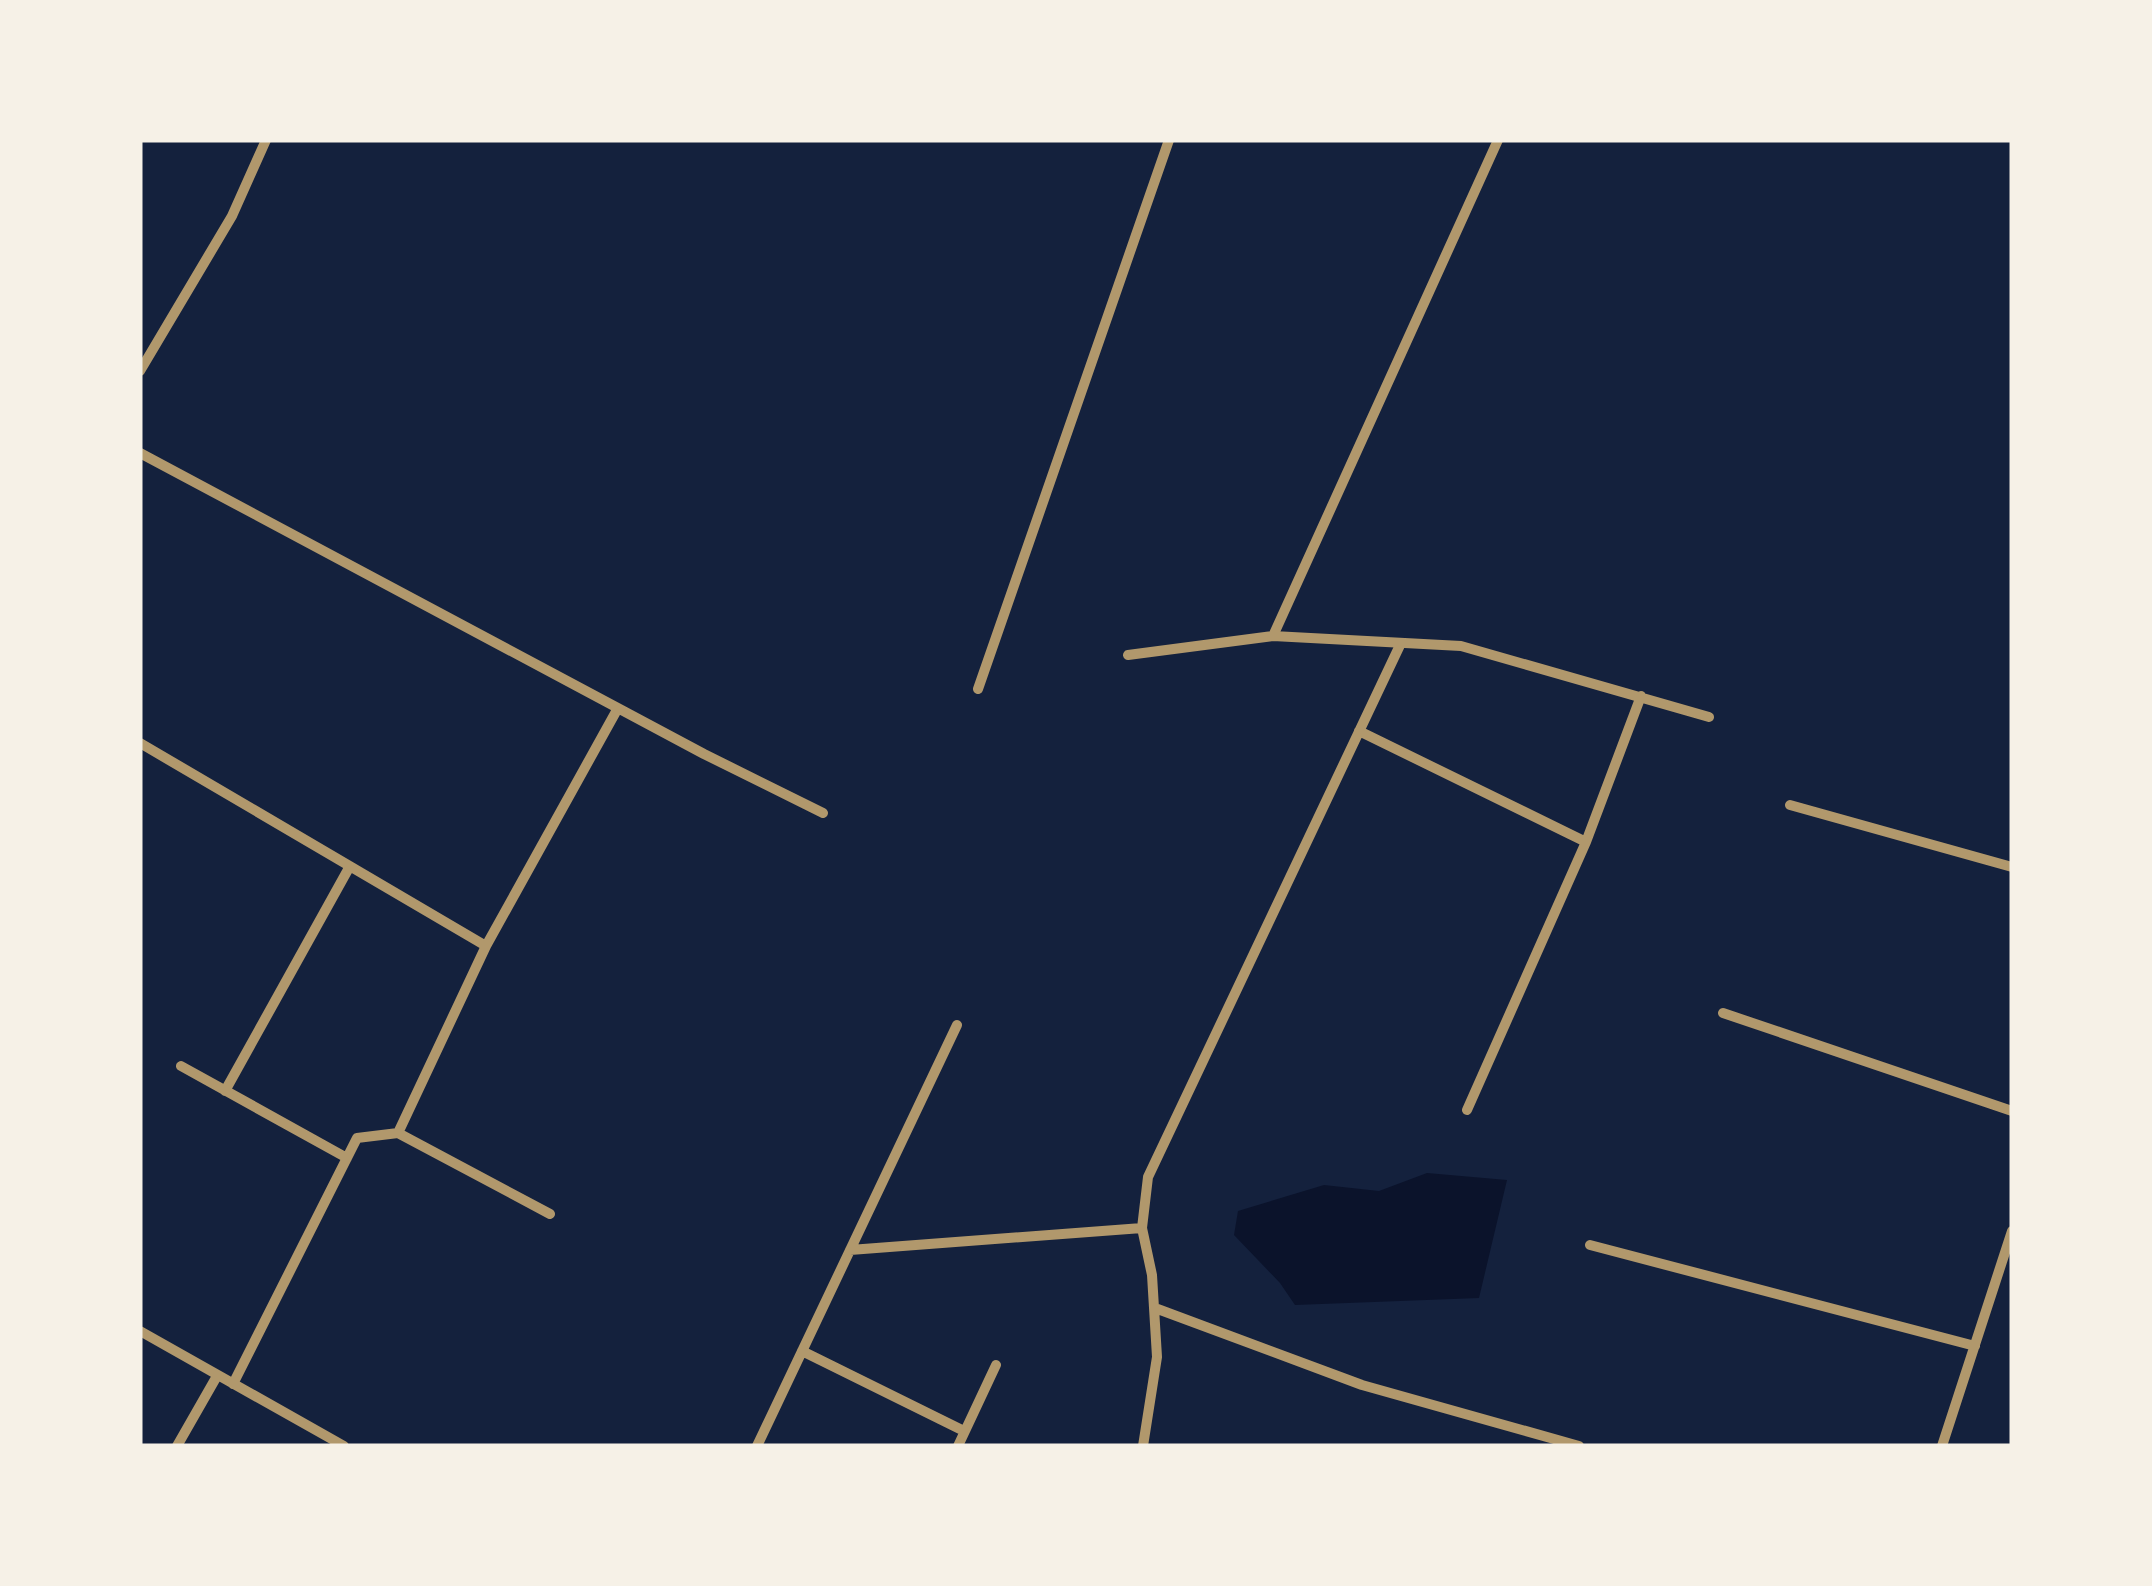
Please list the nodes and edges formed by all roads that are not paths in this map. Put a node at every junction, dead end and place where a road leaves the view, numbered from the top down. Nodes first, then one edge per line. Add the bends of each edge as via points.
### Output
1 (266, 140) edge
2 (1170, 140) edge
3 (1498, 140) edge
4 (140, 371) edge
5 (140, 453) edge
6 (1272, 636) junction
7 (1401, 643) junction
8 (1128, 655) dead end
9 (978, 690) dead end
10 (1642, 696) junction
11 (618, 708) junction
12 (1709, 717) dead end
13 (1359, 731) junction
14 (140, 743) edge
15 (1790, 805) dead end
16 (823, 813) dead end
17 (1586, 842) junction
18 (350, 866) junction
19 (2012, 867) edge
20 (486, 946) junction
21 (1724, 1013) dead end
22 (957, 1025) dead end
23 (181, 1066) dead end
24 (225, 1091) junction
25 (1467, 1110) dead end
26 (2012, 1110) edge
27 (398, 1133) junction
28 (347, 1158) junction
29 (550, 1214) dead end
30 (1142, 1228) junction
31 (2012, 1231) edge
32 (1590, 1245) dead end
33 (850, 1250) junction
34 (1155, 1308) junction
35 (140, 1331) edge
36 (1975, 1346) junction
37 (802, 1351) junction
38 (996, 1365) dead end
39 (217, 1376) junction
40 (233, 1384) junction
41 (964, 1432) junction
42 (178, 1446) edge
43 (344, 1446) edge
44 (757, 1446) edge
45 (958, 1446) edge
46 (1143, 1446) edge
47 (1579, 1446) edge
48 (1942, 1446) edge

1 - 4 street via 232,216
2 - 9 street
3 - 6 street
5 - 11 street
6 - 7 street
6 - 8 street
7 - 10 street via 1462,646
7 - 13 street
10 - 12 street
10 - 17 street
11 - 16 street
11 - 20 street
13 - 17 street
13 - 30 street via 1148,1177
14 - 18 street
15 - 19 street
17 - 25 street
18 - 20 street
18 - 24 street
20 - 27 street
21 - 26 street
22 - 33 street
23 - 24 street
24 - 28 street
27 - 28 street via 357,1138
27 - 29 street
28 - 40 street
30 - 33 street
30 - 34 street
31 - 36 street
32 - 36 street
33 - 37 street
34 - 46 street via 1158,1357
34 - 47 street via 1362,1384
35 - 39 street
36 - 48 street
37 - 41 street
37 - 44 street
38 - 41 street
39 - 40 street
39 - 42 street
40 - 43 street
41 - 45 street

